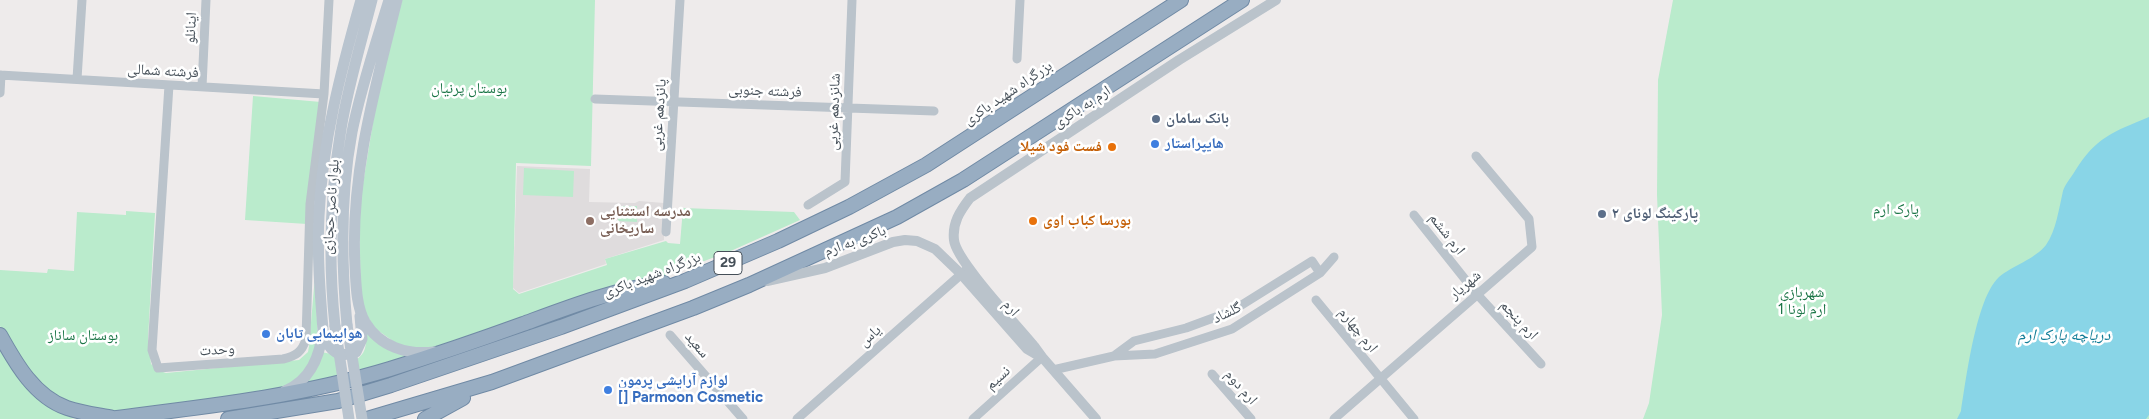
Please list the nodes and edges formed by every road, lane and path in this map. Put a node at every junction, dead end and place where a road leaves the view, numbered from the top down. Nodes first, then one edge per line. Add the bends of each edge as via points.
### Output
1 (82, 0) edge
2 (206, 0) edge
3 (329, 0) edge
4 (362, 0) edge
5 (372, 0) edge
6 (389, 0) edge
7 (397, 0) edge
8 (680, 0) edge
9 (852, 0) edge
10 (1020, 0) edge
11 (1181, 0) edge
12 (1242, 0) edge
13 (1276, 0) edge
14 (1017, 59) dead end
15 (1, 75) edge
16 (77, 80) junction
17 (169, 85) junction
18 (202, 87) junction
19 (0, 93) edge
20 (324, 94) junction
21 (595, 99) dead end
22 (674, 102) junction
23 (848, 108) junction
24 (934, 111) dead end
25 (1476, 156) dead end
26 (808, 206) dead end
27 (1414, 215) dead end
28 (666, 232) dead end
29 (1334, 257) dead end
30 (965, 271) junction
31 (1320, 273) junction
32 (685, 281) junction
33 (749, 285) junction
34 (1476, 293) junction
35 (1316, 300) dead end
36 (359, 305) junction
37 (1236, 308) junction
38 (1244, 321) junction
39 (323, 330) junction
40 (0, 335) edge
41 (670, 335) dead end
42 (446, 350) junction
43 (1114, 356) junction
44 (1042, 357) junction
45 (1541, 364) dead end
46 (1053, 370) junction
47 (1212, 374) dead end
48 (1380, 378) junction
49 (492, 382) junction
50 (266, 398) junction
51 (110, 419) edge
52 (228, 419) edge
53 (349, 419) edge
54 (362, 419) edge
55 (367, 419) edge
56 (425, 419) edge
57 (743, 419) edge
58 (798, 419) edge
59 (972, 419) edge
60 (1095, 419) edge
61 (1250, 419) edge
62 (1334, 419) edge
63 (1414, 419) edge

1 - 16 street
2 - 18 street, اینانلو
3 - 20 street
4 - 39 main road via 335,100 321,181 318,255
5 - 53 main road, بلوار ناصر حجازی, bridge via 341,127 332,193 330,278
6 - 54 main road, بلوار ناصر حجازی, bridge via 352,131 342,233 347,325
7 - 36 main road via 360,160 354,232
8 - 22 street, پانزدهم غربی
9 - 23 street, شانزدهم غربی
10 - 14 street
11 - 32 highway, بزرگراه شهید باکری / 29 via 926,165 849,207
12 - 33 highway, 29 via 963,180 897,217
13 - 30 street, ارم به باکری via 970,198 959,212 953,234
15 - 16 street, فرشته شمالی
15 - 19 street
16 - 17 street, فرشته شمالی
17 - 18 street, فرشته شمالی
17 - 20 street, وحدت via 152,350 158,368 283,359 297,355 303,349 306,339 310,204
18 - 20 street, فرشته شمالی
21 - 22 street, فرشته جنوبی
22 - 23 street, فرشته جنوبی
22 - 28 street, پانزدهم غربی
23 - 24 street, فرشته جنوبی
23 - 26 street, شانزدهم غربی via 845,182
25 - 34 street, شهریار via 1529,219 1532,242 1529,251
27 - 34 street, ارم ششم
29 - 31 street, گلشاد
30 - 33 street, باکری به ارم via 935,249 917,241 904,240 825,268
30 - 44 street, ارم
30 - 58 street, یاس
31 - 37 street, گلشاد via 1312,261
31 - 38 street, گلشاد
32 - 42 highway via 645,285 580,303
32 - 52 highway, بزرگراه شهید باکری / 29 via 561,328 391,385 338,401
33 - 49 highway, 29
34 - 45 street, ارم پنجم
34 - 48 street, شهریار
35 - 48 street, ارم چهارم
36 - 39 main road via 362,339 356,352 348,355 334,352
36 - 42 main road via 370,330 393,347 414,353
37 - 38 street
37 - 43 street, گلشاد via 1186,328 1134,341
38 - 43 street, گلشاد via 1232,329 1155,354
39 - 50 main road via 316,361 304,379 290,389
40 - 51 highway via 21,371 40,391 66,408
41 - 57 street, سعید
42 - 50 highway via 336,385
43 - 46 street, گلشاد
44 - 46 street, ارم
44 - 59 street, نسیم
46 - 60 street, ارم
47 - 61 street, ارم دوم
48 - 62 street, شهریار
48 - 63 street, ارم چهارم
49 - 55 highway, 29
49 - 56 highway
50 - 51 highway

